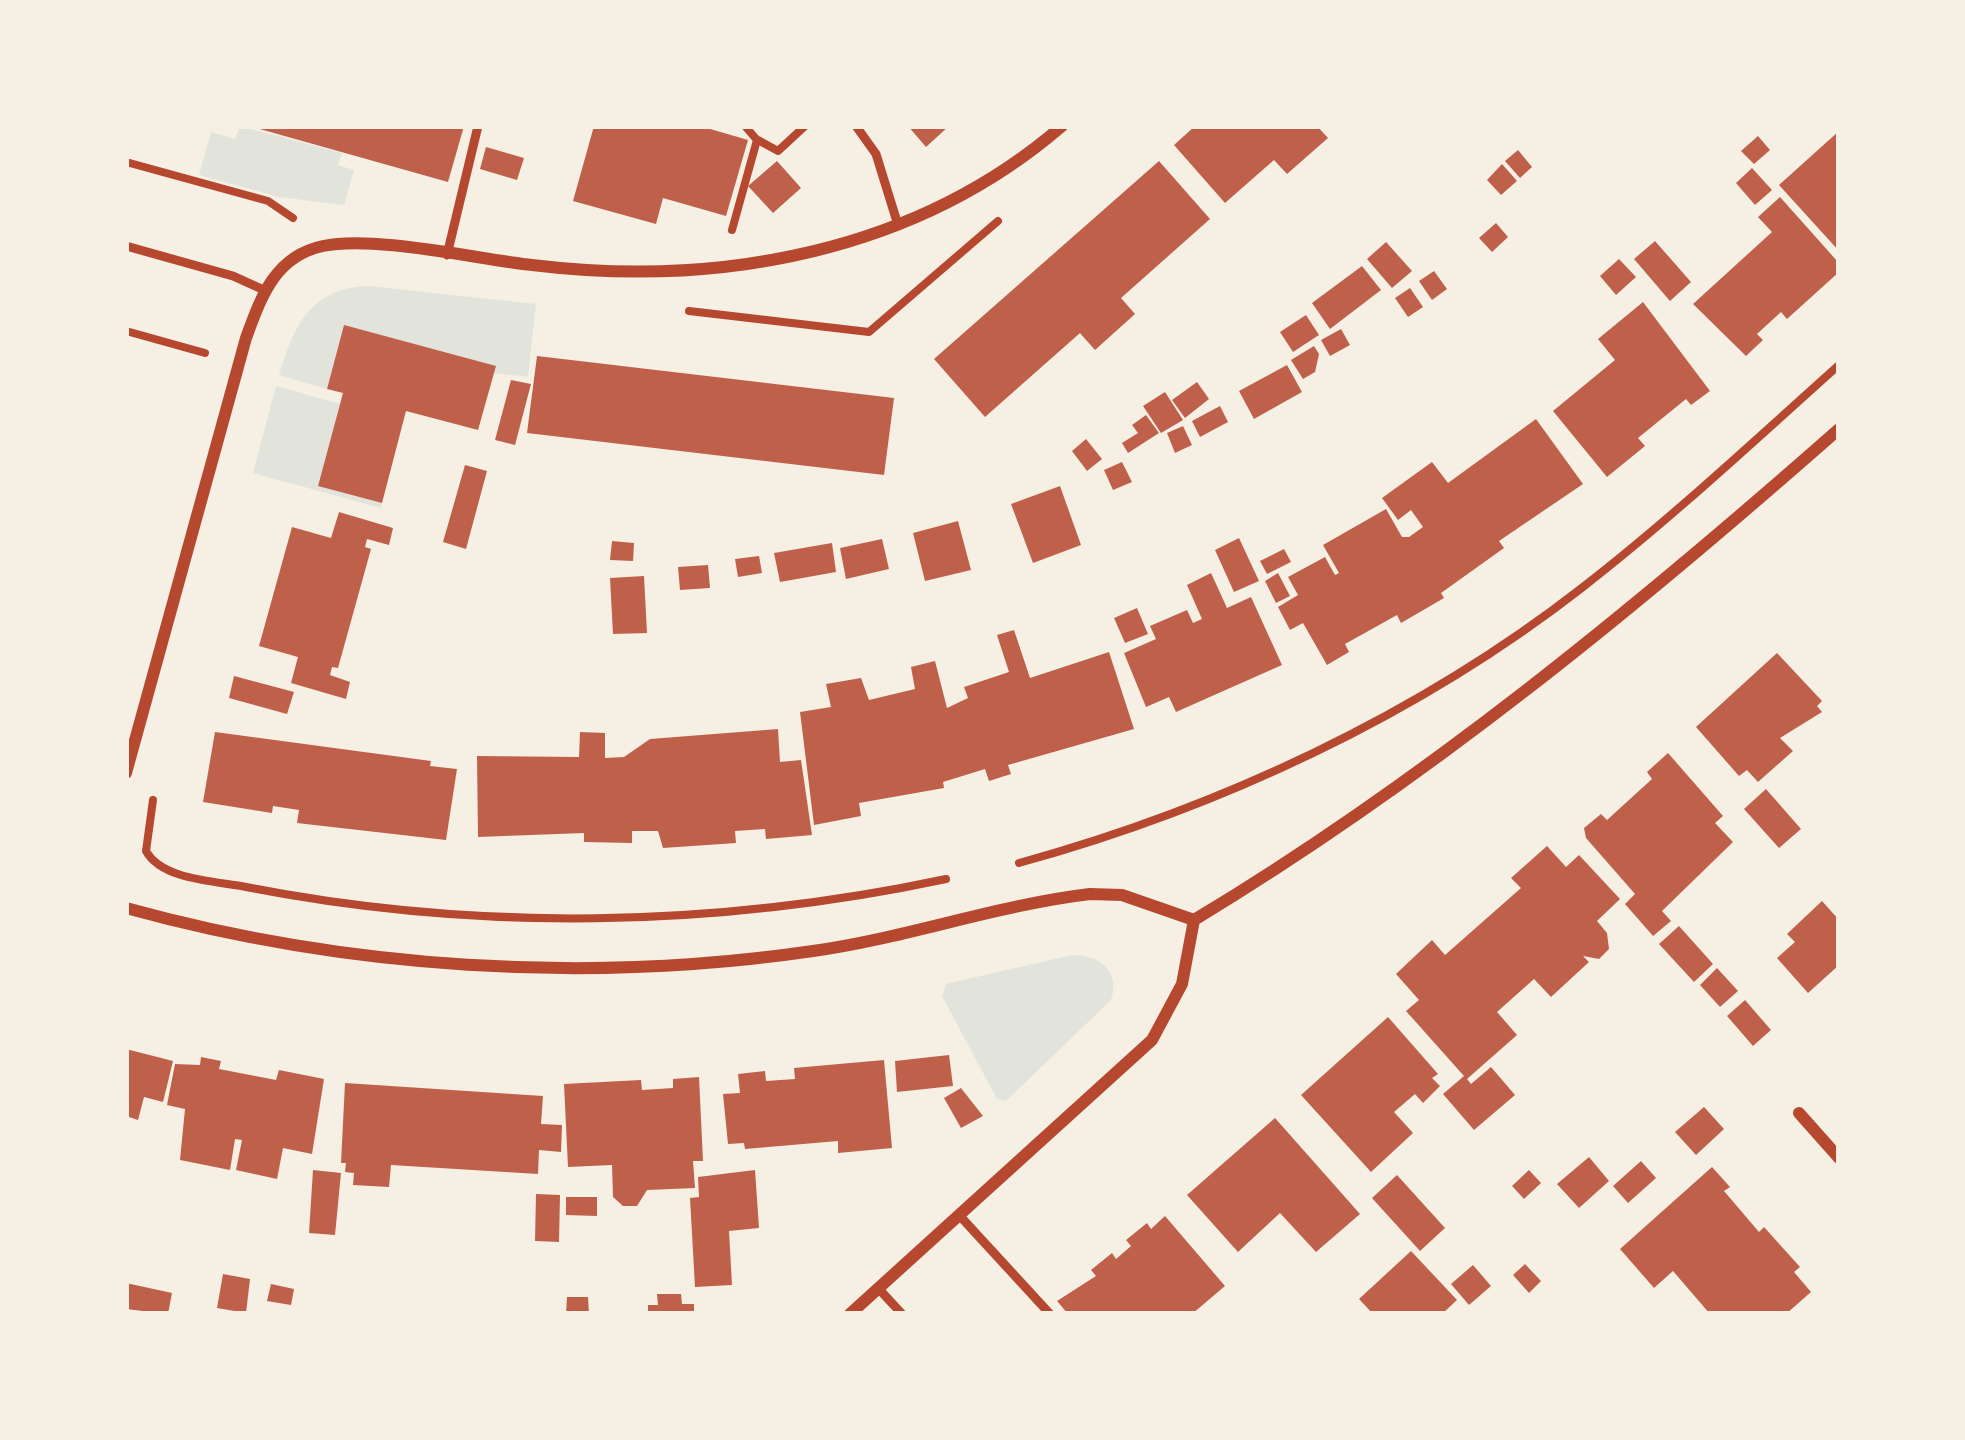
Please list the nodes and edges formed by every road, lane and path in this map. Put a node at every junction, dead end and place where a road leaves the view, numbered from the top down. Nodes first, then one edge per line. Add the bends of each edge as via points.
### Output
1 (478, 126) edge
2 (745, 126) edge
3 (805, 126) edge
4 (856, 126) edge
5 (1062, 126) edge
6 (758, 140) junction
7 (126, 162) edge
8 (1014, 206) dead end
9 (899, 227) junction
10 (126, 246) edge
11 (310, 249) junction
12 (447, 255) junction
13 (729, 266) junction
14 (264, 290) junction
15 (677, 310) dead end
16 (1839, 365) edge
17 (1839, 429) edge
18 (126, 773) edge
19 (154, 796) dead end
20 (1003, 867) dead end
21 (964, 875) dead end
22 (126, 908) edge
23 (1194, 920) junction
24 (1799, 1113) dead end
25 (1839, 1158) edge
26 (959, 1215) junction
27 (878, 1288) junction
28 (850, 1314) edge
29 (902, 1314) edge
30 (1050, 1314) edge

1 - 12 lane
2 - 6 path
3 - 6 path via 778,151
4 - 9 lane via 877,154
5 - 9 street via 994,179
6 - 13 path via 729,239
7 - 11 path via 280,206
8 - 15 path via 869,332
9 - 13 street
10 - 14 lane
11 - 12 street via 350,244
11 - 14 street
12 - 13 street via 605,271
14 - 18 street
16 - 20 path via 1585,586 1437,684 1223,792
17 - 23 street via 1498,710
19 - 21 path via 146,851 167,870 435,916 698,912
22 - 23 street via 311,947 570,968 813,951 1090,894 1121,895
23 - 26 street via 1182,984 1152,1040
24 - 25 street
26 - 27 street
26 - 30 lane
27 - 28 street
27 - 29 lane

